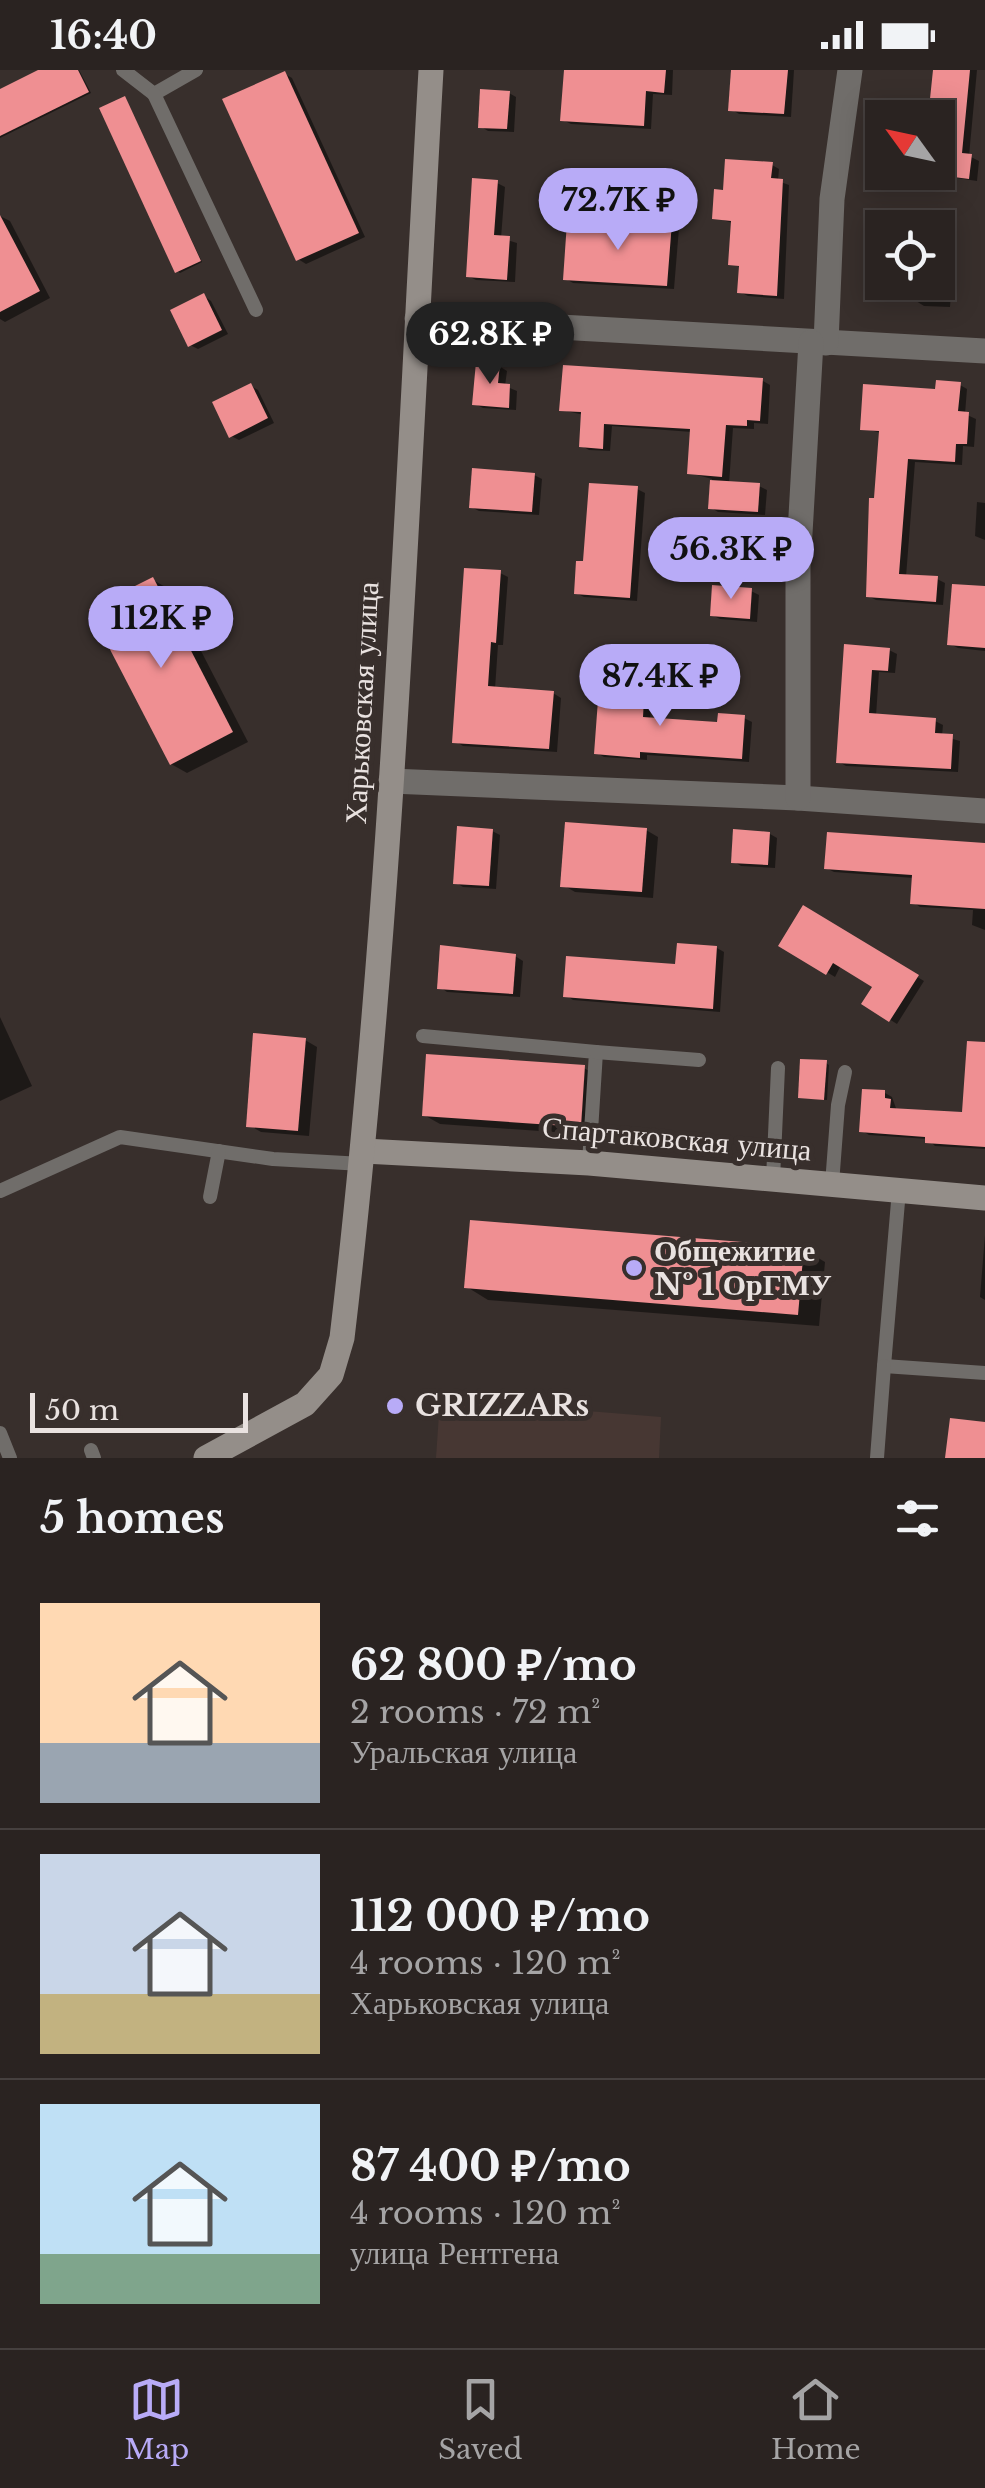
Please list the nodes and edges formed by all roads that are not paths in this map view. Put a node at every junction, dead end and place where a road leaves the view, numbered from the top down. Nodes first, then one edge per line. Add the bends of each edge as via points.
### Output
1 (123, 70) edge
2 (196, 70) edge
3 (432, 70) edge
4 (850, 70) edge
5 (154, 94) junction
6 (256, 310) dead end
7 (417, 318) junction
8 (818, 343) junction
9 (985, 351) edge
10 (686, 558) dead end
11 (798, 568) junction
12 (390, 782) junction
13 (798, 798) junction
14 (985, 811) edge
15 (422, 1036) dead end
16 (596, 1052) junction
17 (699, 1060) dead end
18 (778, 1068) dead end
19 (845, 1072) dead end
20 (220, 1151) junction
21 (363, 1158) junction
22 (588, 1163) junction
23 (773, 1179) junction
24 (832, 1184) junction
25 (899, 1190) junction
26 (0, 1191) edge
27 (210, 1197) dead end
28 (985, 1198) edge
29 (884, 1366) junction
30 (985, 1373) edge
31 (0, 1432) edge
32 (10, 1458) edge
33 (206, 1458) edge
34 (877, 1458) edge

1 - 5 lane
2 - 5 lane
3 - 7 street, Харьковская улица
4 - 8 street
5 - 6 lane
7 - 8 street
7 - 12 street, Харьковская улица
8 - 9 street
8 - 11 street
10 - 11 lane
11 - 13 street
12 - 13 street
12 - 21 street, Харьковская улица
13 - 14 street
15 - 16 lane
16 - 17 lane
16 - 22 lane
18 - 23 lane
19 - 24 lane
20 - 21 lane via 274,1159
20 - 26 lane via 120,1137
20 - 27 lane
21 - 22 street, Спартаковская улица
21 - 33 street, Харьковская улица via 342,1338 331,1375 305,1404
22 - 23 street, Спартаковская улица
23 - 24 street, Спартаковская улица
24 - 25 street, Спартаковская улица
25 - 28 street, Спартаковская улица
25 - 29 lane
29 - 30 lane
29 - 34 lane
31 - 32 lane

